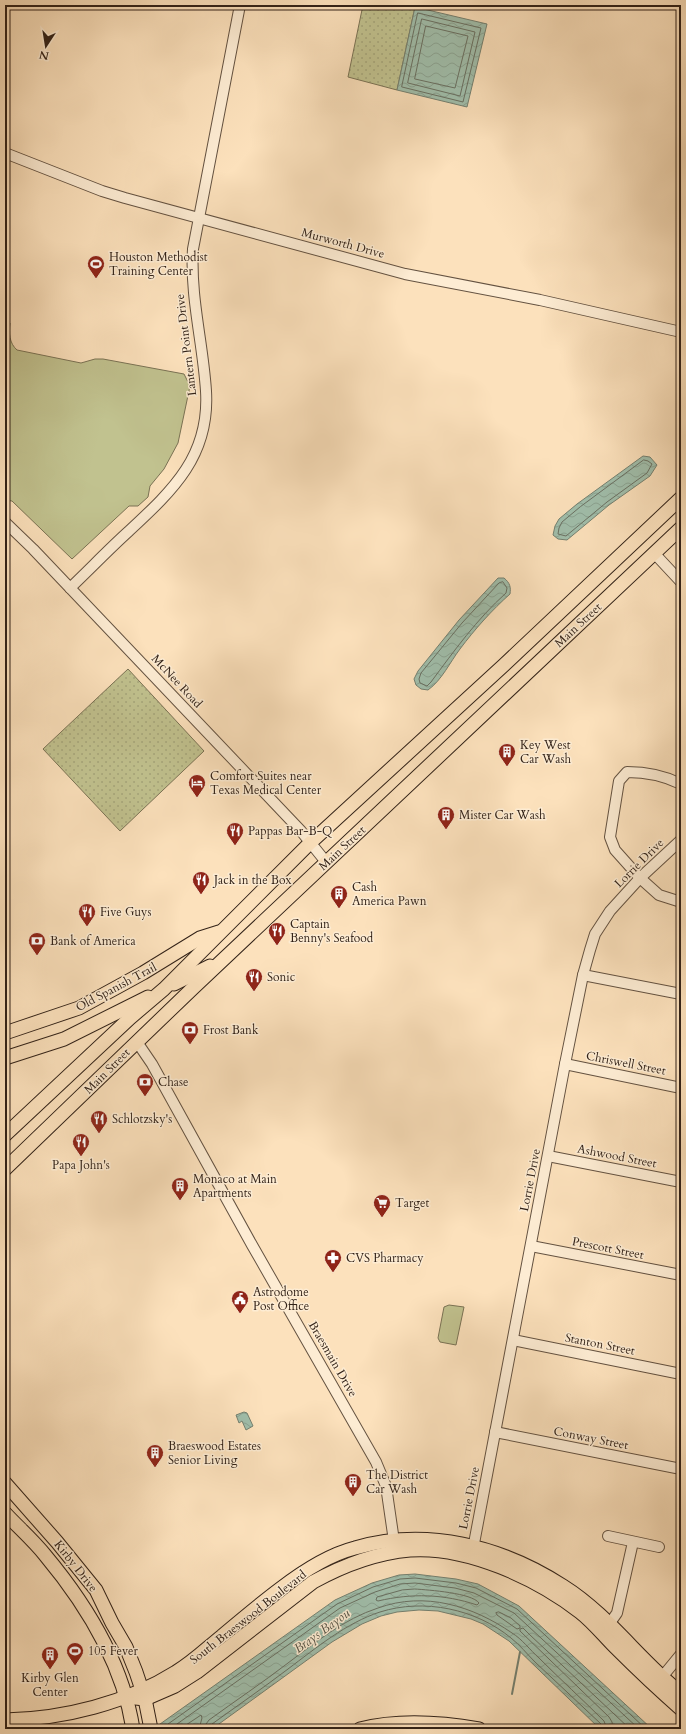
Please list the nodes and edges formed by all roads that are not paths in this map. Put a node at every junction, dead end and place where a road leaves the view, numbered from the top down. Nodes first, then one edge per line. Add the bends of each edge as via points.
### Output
1 (240, 5) edge
2 (5, 153) edge
3 (198, 217) junction
4 (681, 332) edge
5 (681, 498) edge
6 (5, 522) edge
7 (681, 528) edge
8 (640, 536) junction
9 (654, 553) junction
10 (681, 582) edge
11 (70, 588) junction
12 (572, 601) junction
13 (587, 616) junction
14 (504, 665) junction
15 (518, 681) junction
16 (681, 784) edge
17 (681, 840) edge
18 (310, 843) junction
19 (326, 862) junction
20 (640, 878) junction
21 (681, 902) edge
22 (223, 930) junction
23 (223, 960) junction
24 (583, 975) junction
25 (164, 989) junction
26 (681, 994) edge
27 (79, 1008) junction
28 (121, 1027) junction
29 (87, 1028) junction
30 (5, 1033) edge
31 (137, 1042) junction
32 (5, 1058) edge
33 (565, 1064) junction
34 (681, 1088) edge
35 (5, 1134) edge
36 (548, 1156) junction
37 (5, 1169) edge
38 (681, 1182) edge
39 (531, 1246) junction
40 (681, 1276) edge
41 (513, 1340) junction
42 (681, 1374) edge
43 (495, 1432) junction
44 (681, 1469) edge
45 (5, 1483) edge
46 (5, 1513) edge
47 (608, 1536) dead end
48 (633, 1542) junction
49 (395, 1546) junction
50 (658, 1547) dead end
51 (472, 1552) junction
52 (610, 1623) junction
53 (681, 1654) edge
54 (658, 1682) junction
55 (681, 1693) edge
56 (144, 1695) junction
57 (125, 1697) junction
58 (681, 1708) edge
59 (5, 1720) edge
60 (133, 1725) edge
61 (397, 1726) edge
62 (151, 1729) edge
63 (360, 1729) edge
64 (479, 1729) edge

1 - 3 street, Lantern Point Drive
2 - 3 street, Murworth Drive via 102,191
3 - 4 street, Murworth Drive via 405,274 521,296
3 - 11 street, Lantern Point Drive via 192,272 194,307 206,390 202,435 194,456 180,479 152,510
5 - 8 main road, Main Street
6 - 11 street, McNee Road
7 - 9 main road, Main Street
8 - 9 main road
8 - 12 main road, Main Street
9 - 10 street
9 - 13 main road, Main Street
11 - 18 street, McNee Road
12 - 13 main road
12 - 14 main road, Main Street
13 - 15 main road, Main Street
14 - 15 main road
14 - 18 main road, Main Street
15 - 19 main road, Main Street
16 - 20 street via 671,779 637,772 628,772 619,781 610,837 615,850
17 - 20 street, Lorrie Drive
18 - 19 street, McNee Road
18 - 22 main road, Main Street
19 - 23 main road, Main Street
20 - 21 street via 659,895
20 - 24 street, Lorrie Drive via 601,922
22 - 25 main road, Main Street
22 - 27 main road, Old Spanish Trail via 200,938
23 - 25 main road, Old Spanish Trail
23 - 31 main road, Main Street
24 - 26 street
24 - 33 street, Lorrie Drive
25 - 28 main road, Main Street
25 - 29 main road, Old Spanish Trail
27 - 29 main road
27 - 30 main road, Old Spanish Trail
28 - 31 main road
28 - 35 main road, Main Street
29 - 32 main road, Old Spanish Trail via 46,1046
31 - 37 main road, Main Street
31 - 49 street, Braesmain Drive via 152,1064 376,1462 386,1486
33 - 34 street, Chriswell Street
33 - 36 street, Lorrie Drive
36 - 38 street, Ashwood Street
36 - 39 street, Lorrie Drive
39 - 40 street, Prescott Street
39 - 41 street, Lorrie Drive
41 - 42 street, Stanton Street
41 - 43 street, Lorrie Drive
43 - 44 street, Conway Street
43 - 51 street, Lorrie Drive
45 - 56 main road, Kirby Drive via 96,1590 126,1647
46 - 57 main road, Kirby Drive via 44,1554 71,1588 108,1650
47 - 48 street
48 - 50 street
48 - 52 street via 617,1613
49 - 51 main road, South Braeswood Boulevard via 410,1550 448,1553
49 - 56 main road, South Braeswood Boulevard via 313,1582 197,1672 170,1689
51 - 52 main road, South Braeswood Boulevard via 495,1552 539,1571 586,1602
51 - 54 main road, South Braeswood Boulevard via 557,1595
52 - 54 main road, South Braeswood Boulevard
53 - 54 street
54 - 55 main road, South Braeswood Boulevard
54 - 58 main road, South Braeswood Boulevard
56 - 57 main road, South Braeswood Boulevard
56 - 62 main road, Kirby Drive
57 - 59 main road, South Braeswood Boulevard via 81,1710 38,1718
57 - 60 main road, Kirby Drive
61 - 63 main road
61 - 64 main road via 437,1723

